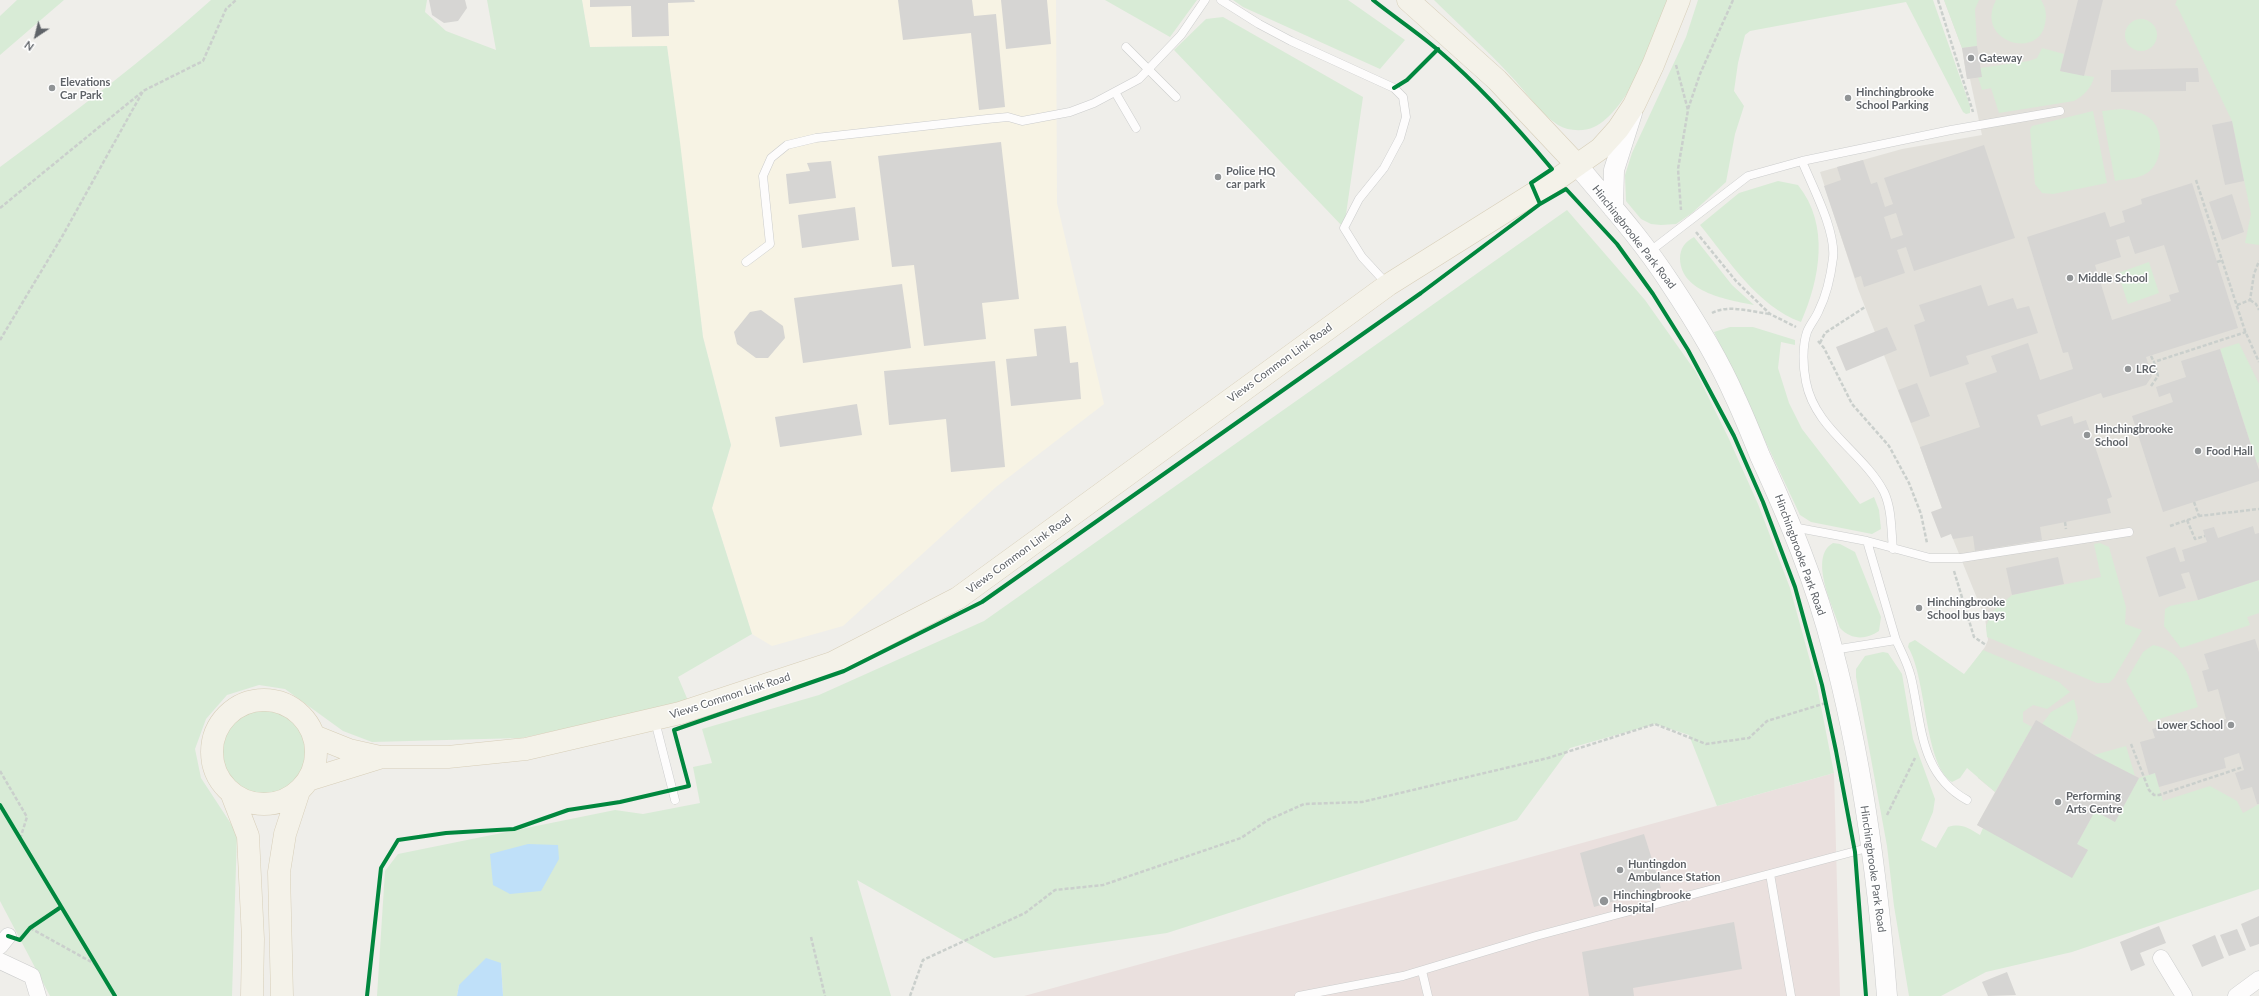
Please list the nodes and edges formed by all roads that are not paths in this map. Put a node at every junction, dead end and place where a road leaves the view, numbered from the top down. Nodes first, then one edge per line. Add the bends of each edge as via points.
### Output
1 (1205, 0) edge
2 (1222, 0) edge
3 (1679, 0) edge
4 (1417, 4) edge
5 (1126, 47) dead end
6 (1149, 69) junction
7 (1116, 92) junction
8 (1176, 97) dead end
9 (1634, 105) junction
10 (2060, 111) dead end
11 (1136, 128) dead end
12 (1802, 161) junction
13 (1578, 165) junction
14 (1613, 208) junction
15 (1649, 253) junction
16 (746, 262) dead end
17 (1388, 285) junction
18 (1792, 527) junction
19 (2129, 532) dead end
20 (1867, 542) junction
21 (1893, 549) junction
22 (1896, 640) junction
23 (1833, 650) junction
24 (655, 720) junction
25 (314, 736) junction
26 (380, 757) junction
27 (304, 785) junction
28 (231, 792) junction
29 (675, 800) dead end
30 (1967, 800) dead end
31 (1872, 847) junction
32 (1770, 874) junction
33 (2161, 958) dead end
34 (0, 962) edge
35 (1422, 970) junction
36 (2259, 979) edge
37 (38, 996) edge
38 (252, 996) edge
39 (282, 996) edge
40 (1299, 996) edge
41 (1428, 996) edge
42 (1791, 996) edge
43 (1887, 996) edge
44 (2184, 996) edge
45 (2236, 996) edge

1 - 6 lane via 1181,35
2 - 17 lane via 1259,24 1394,88 1403,97 1406,117 1400,138 1384,168 1359,199 1344,228 1362,258
3 - 9 main road
4 - 13 main road, Hinchingbrooke Park Road via 1497,80
5 - 6 lane
6 - 7 lane via 1140,79
6 - 8 lane
7 - 11 lane
7 - 16 lane via 1070,112 1022,121 1008,117 987,119 816,138 787,145 771,158 763,176 770,244
9 - 13 main road via 1618,129 1600,149
9 - 14 street via 1614,170
10 - 12 lane
12 - 15 lane via 1748,176
12 - 21 lane via 1830,234 1833,257 1820,309 1807,332 1803,362 1806,383 1814,406 1823,419 1856,455 1884,492 1889,510
13 - 14 street, Hinchingbrooke Park Road
13 - 17 main road, Views Common Link Road
14 - 15 street, Hinchingbrooke Park Road
15 - 18 street, Hinchingbrooke Park Road via 1670,282 1735,395
17 - 24 main road, Views Common Link Road via 958,598 832,663
18 - 20 lane
18 - 23 street, Hinchingbrooke Park Road
19 - 21 lane via 1961,558 1930,558
20 - 21 lane
20 - 22 lane
22 - 23 lane
22 - 30 lane via 1911,675 1923,744 1942,781 1952,792
23 - 31 street, Hinchingbrooke Park Road via 1835,702 1856,748
24 - 26 main road, Views Common Link Road via 526,749 448,757
24 - 29 lane
25 - 26 main road, Views Common Link Road via 349,750
25 - 27 main road via 317,751 315,766
25 - 28 main road via 306,720 293,708 278,701 260,699 243,704 218,727 212,744 213,762 217,773
26 - 27 main road, Views Common Link Road
27 - 28 main road via 280,801 258,804
27 - 39 main road via 285,834 279,872
28 - 38 main road via 248,836 253,939
31 - 32 lane
31 - 43 street, Hinchingbrooke Park Road
32 - 35 lane via 1536,936
32 - 42 lane
33 - 44 street
34 - 37 street via 32,976
35 - 40 lane
35 - 41 lane
36 - 45 street

